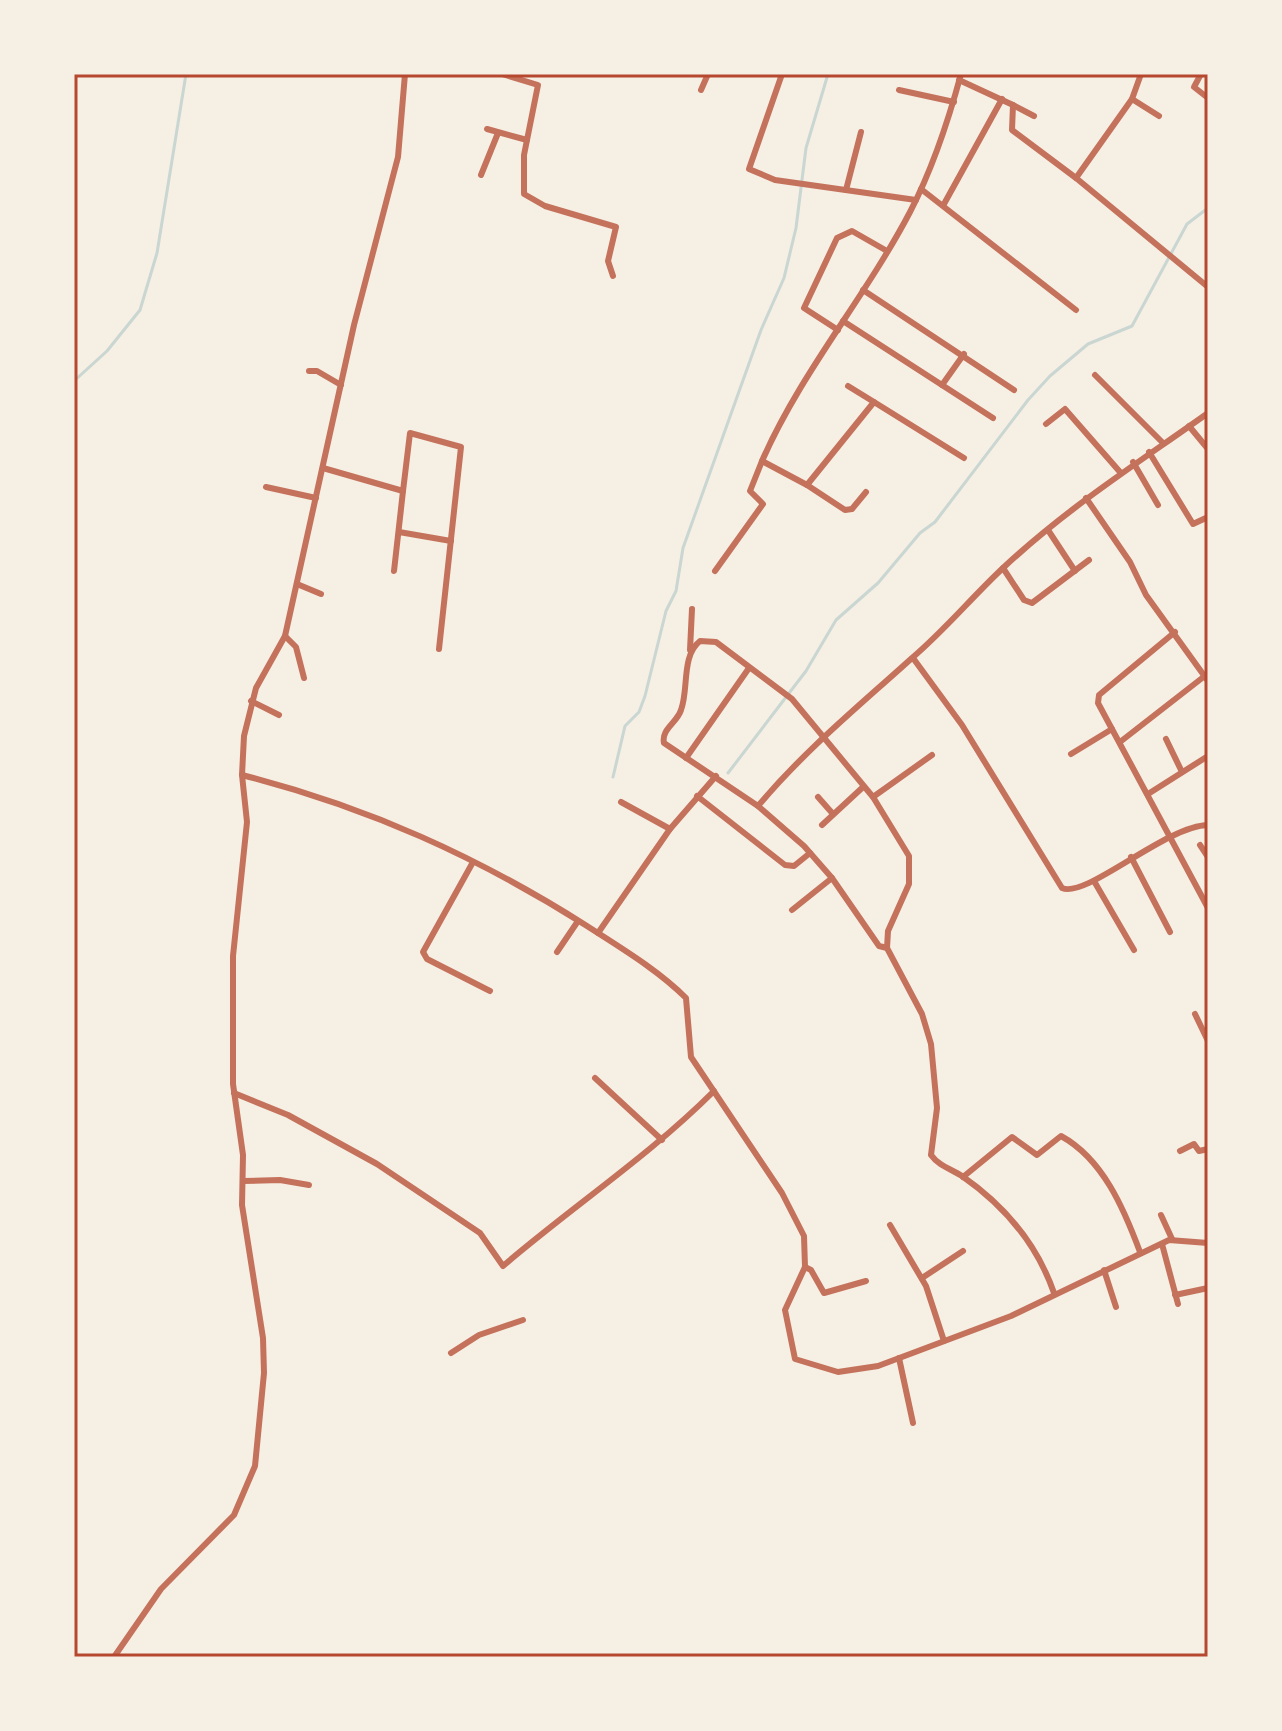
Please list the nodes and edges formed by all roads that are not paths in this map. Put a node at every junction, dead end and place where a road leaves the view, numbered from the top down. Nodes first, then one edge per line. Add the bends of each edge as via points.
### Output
1 (405, 74) edge
2 (502, 74) edge
3 (540, 74) edge
4 (708, 74) edge
5 (782, 74) edge
6 (1141, 74) edge
7 (1201, 74) edge
8 (960, 77) edge
9 (538, 85) junction
10 (701, 90) dead end
11 (899, 90) dead end
12 (1208, 98) edge
13 (1002, 99) junction
14 (1132, 99) junction
15 (954, 102) junction
16 (1013, 105) junction
17 (1034, 116) dead end
18 (1159, 116) dead end
19 (487, 129) dead end
20 (861, 132) dead end
21 (498, 133) junction
22 (527, 140) junction
23 (481, 175) dead end
24 (1076, 178) junction
25 (921, 189) junction
26 (846, 190) junction
27 (916, 200) junction
28 (944, 204) junction
29 (887, 251) junction
30 (613, 276) dead end
31 (1208, 287) edge
32 (863, 290) junction
33 (1076, 310) dead end
34 (843, 321) junction
35 (838, 330) junction
36 (964, 354) junction
37 (309, 371) dead end
38 (1095, 375) dead end
39 (341, 385) junction
40 (942, 385) junction
41 (848, 386) dead end
42 (1014, 390) dead end
43 (874, 402) junction
44 (1208, 413) edge
45 (993, 418) dead end
46 (1046, 424) dead end
47 (1189, 426) junction
48 (1163, 443) junction
49 (1208, 449) edge
50 (1149, 452) junction
51 (964, 458) dead end
52 (762, 461) junction
53 (1133, 462) junction
54 (323, 468) junction
55 (1120, 472) junction
56 (807, 485) junction
57 (266, 487) dead end
58 (403, 491) junction
59 (866, 492) dead end
60 (316, 498) junction
61 (1086, 498) junction
62 (1158, 505) dead end
63 (1208, 517) edge
64 (1048, 530) junction
65 (399, 532) junction
66 (451, 541) junction
67 (1089, 560) dead end
68 (1003, 568) junction
69 (394, 571) dead end
70 (715, 571) dead end
71 (1075, 571) junction
72 (297, 584) junction
73 (321, 594) dead end
74 (692, 609) dead end
75 (1175, 632) junction
76 (285, 636) junction
77 (439, 649) dead end
78 (690, 653) junction
79 (913, 658) junction
80 (749, 668) junction
81 (304, 678) dead end
82 (1207, 678) edge
83 (251, 701) junction
84 (279, 715) dead end
85 (1112, 729) junction
86 (824, 736) junction
87 (1166, 739) dead end
88 (1120, 742) junction
89 (1071, 754) dead end
90 (932, 755) dead end
91 (1208, 756) edge
92 (686, 758) junction
93 (1182, 772) junction
94 (242, 775) junction
95 (716, 776) junction
96 (862, 788) junction
97 (1148, 794) junction
98 (697, 796) junction
99 (818, 797) dead end
100 (873, 797) junction
101 (621, 802) dead end
102 (758, 806) junction
103 (833, 814) junction
104 (822, 825) dead end
105 (1208, 825) edge
106 (670, 829) junction
107 (1169, 835) junction
108 (1200, 845) dead end
109 (810, 853) junction
110 (1131, 857) junction
111 (1208, 857) edge
112 (473, 862) junction
113 (832, 878) junction
114 (1094, 881) junction
115 (1208, 908) edge
116 (792, 910) dead end
117 (578, 921) junction
118 (1170, 932) dead end
119 (598, 933) junction
120 (887, 948) junction
121 (1134, 950) dead end
122 (557, 952) dead end
123 (490, 991) dead end
124 (1195, 1014) dead end
125 (1208, 1041) edge
126 (595, 1078) dead end
127 (714, 1091) junction
128 (234, 1093) junction
129 (662, 1140) junction
130 (1208, 1149) edge
131 (1180, 1151) dead end
132 (963, 1177) junction
133 (243, 1181) junction
134 (309, 1185) dead end
135 (1161, 1215) dead end
136 (890, 1225) dead end
137 (1172, 1239) junction
138 (1208, 1243) edge
139 (1162, 1244) junction
140 (963, 1251) dead end
141 (1140, 1252) junction
142 (805, 1267) junction
143 (1104, 1270) junction
144 (922, 1278) junction
145 (866, 1281) dead end
146 (1208, 1288) edge
147 (1054, 1293) junction
148 (1175, 1295) junction
149 (1178, 1304) dead end
150 (1116, 1307) dead end
151 (523, 1320) dead end
152 (944, 1341) junction
153 (451, 1353) dead end
154 (899, 1358) junction
155 (913, 1423) dead end
156 (114, 1657) edge

1 - 39 street via 398,157
2 - 9 street
3 - 9 street
4 - 10 street
5 - 26 street via 749,169 775,180
6 - 14 street
7 - 12 street via 1194,87
8 - 13 street
8 - 15 street
9 - 22 street
11 - 15 street
13 - 16 street
13 - 28 street
14 - 18 street
14 - 24 street
15 - 25 street
16 - 17 street
16 - 24 street via 1012,130
19 - 21 street
20 - 26 street
21 - 22 street
21 - 23 street
22 - 30 street via 524,194 545,206 616,227 608,261
24 - 31 street
25 - 27 street
25 - 28 street
26 - 27 street
27 - 29 street
28 - 33 street
29 - 32 street
29 - 35 street via 852,231 837,238 804,308
32 - 34 street
32 - 36 street
34 - 35 street
34 - 40 street
35 - 52 street via 786,410
36 - 40 street
36 - 42 street
37 - 39 street
38 - 48 street
39 - 54 street
40 - 45 street
41 - 43 street
43 - 51 street
43 - 56 street
44 - 47 street
46 - 55 street via 1065,409
47 - 48 street
47 - 49 street
48 - 50 street
50 - 53 street
50 - 63 street via 1193,524
52 - 56 street
52 - 70 street via 750,491 763,504
53 - 55 street
53 - 62 street
54 - 58 street
54 - 60 street
55 - 61 street
56 - 59 street via 845,510
57 - 60 street
58 - 65 street
58 - 66 street via 409,433 461,447
60 - 72 street
61 - 64 street
61 - 75 street
64 - 68 street
64 - 71 street
65 - 66 street
65 - 69 street
66 - 77 street
67 - 71 street
68 - 71 street via 1029,603
68 - 79 street
72 - 73 street
72 - 76 street
74 - 78 street
75 - 82 street
75 - 85 street via 1099,695
76 - 81 street via 296,647
76 - 83 street
78 - 80 street via 700,641 710,639
78 - 92 street via 683,707 662,739
79 - 86 street
79 - 114 street via 969,735 1056,883 1075,891
80 - 86 street via 792,699
80 - 92 street
82 - 88 street
83 - 84 street
83 - 94 street
85 - 88 street
85 - 89 street
86 - 96 street
86 - 102 street
87 - 93 street
88 - 97 street
90 - 100 street
91 - 93 street
92 - 95 street
93 - 97 street
94 - 112 street via 364,810
94 - 128 street via 247,822 233,956
95 - 98 street
95 - 102 street
96 - 100 street
96 - 103 street
97 - 107 street
98 - 106 street
98 - 109 street via 785,865 794,866
99 - 103 street
100 - 120 street via 909,856 911,871 888,931
101 - 106 street
102 - 109 street
103 - 104 street
105 - 107 street
106 - 119 street
107 - 110 street
107 - 115 street
108 - 111 street
109 - 113 street
110 - 114 street
110 - 118 street
112 - 117 street
112 - 123 street via 423,952 427,959
113 - 116 street
113 - 120 street via 879,946
114 - 121 street
117 - 119 street
117 - 122 street
119 - 127 street via 687,1000 691,1057
120 - 132 street via 922,1014 931,1044 937,1114 931,1155
124 - 125 street
126 - 129 street
127 - 129 street
127 - 142 street via 796,1217 806,1243
128 - 129 street via 306,1123 389,1172 480,1233 503,1266
128 - 133 street
130 - 131 street via 1199,1151 1194,1144
132 - 141 street via 1012,1137 1037,1155 1061,1136 1085,1153 1103,1176
132 - 147 street via 1030,1240
133 - 134 street
133 - 156 street via 263,1349 255,1466 234,1515 161,1589
135 - 137 street
136 - 144 street
137 - 138 street
137 - 139 street
139 - 141 street
139 - 148 street
140 - 144 street
141 - 143 street
142 - 145 street via 824,1293
142 - 154 street via 785,1310 794,1358 842,1372
143 - 147 street
143 - 150 street
144 - 152 street
146 - 148 street
147 - 152 street
148 - 149 street
151 - 153 street via 479,1335
152 - 154 street
154 - 155 street

